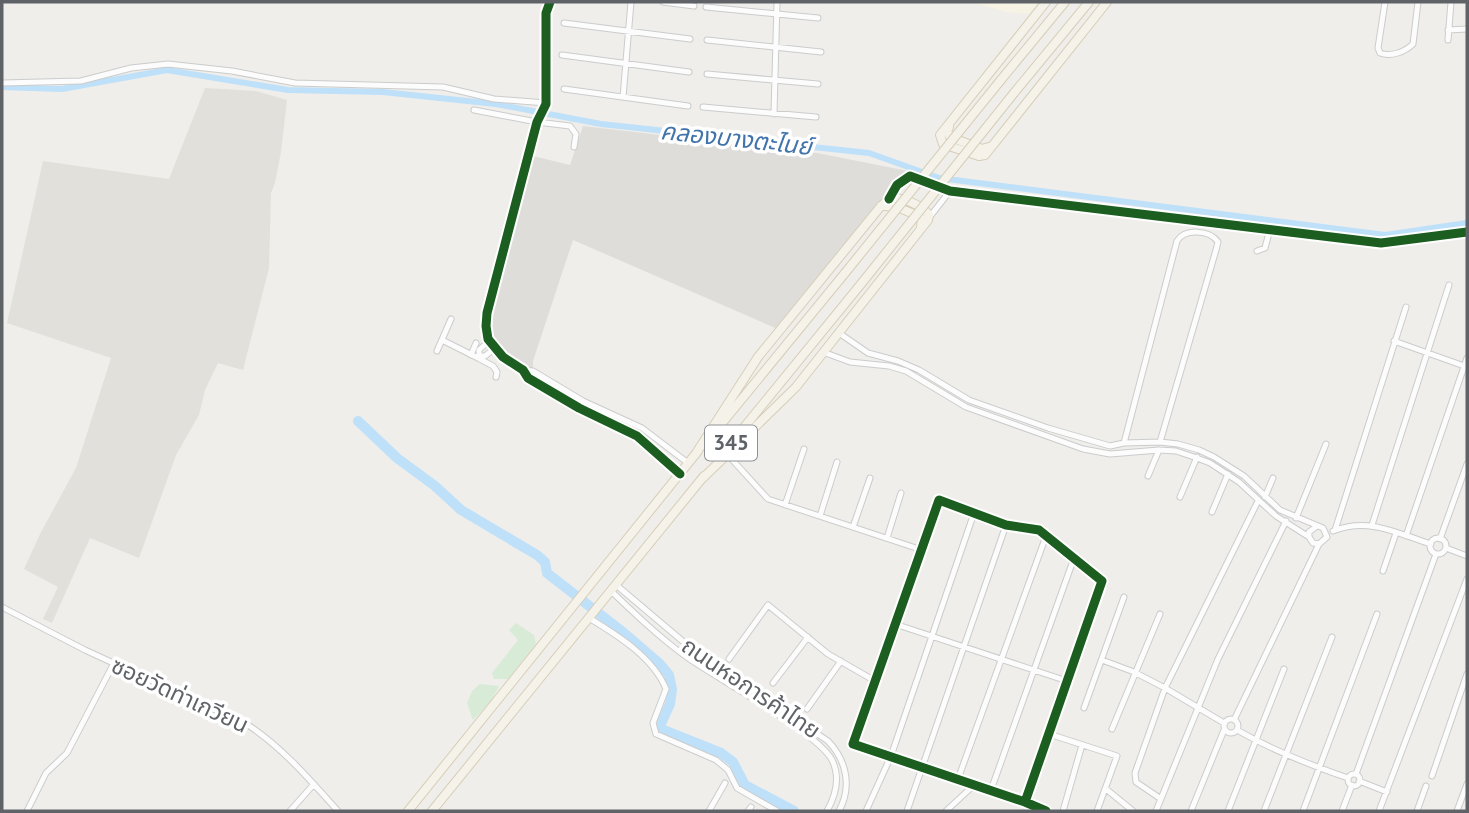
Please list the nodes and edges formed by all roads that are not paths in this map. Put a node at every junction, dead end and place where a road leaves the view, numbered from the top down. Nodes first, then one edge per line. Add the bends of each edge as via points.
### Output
1 (550, 2) edge
2 (631, 2) edge
3 (663, 2) edge
4 (777, 2) edge
5 (1046, 2) edge
6 (1065, 2) edge
7 (1089, 2) edge
8 (1107, 2) edge
9 (1385, 2) edge
10 (1419, 2) edge
11 (1451, 2) edge
12 (694, 6) dead end
13 (706, 7) dead end
14 (776, 14) junction
15 (818, 18) dead end
16 (564, 23) dead end
17 (1467, 29) edge
18 (628, 30) junction
19 (1448, 30) junction
20 (690, 38) dead end
21 (707, 40) dead end
22 (1448, 40) dead end
23 (776, 48) junction
24 (821, 52) dead end
25 (562, 55) dead end
26 (625, 63) junction
27 (689, 72) dead end
28 (707, 74) dead end
29 (775, 81) junction
30 (2, 83) edge
31 (818, 84) dead end
32 (564, 89) dead end
33 (623, 97) junction
34 (546, 105) junction
35 (688, 106) dead end
36 (703, 107) dead end
37 (474, 110) dead end
38 (774, 114) junction
39 (816, 117) dead end
40 (538, 121) junction
41 (574, 147) dead end
42 (950, 191) junction
43 (889, 199) junction
44 (881, 206) junction
45 (928, 220) junction
46 (1270, 229) junction
47 (920, 230) junction
48 (1467, 232) edge
49 (1257, 251) dead end
50 (1449, 285) dead end
51 (1406, 307) dead end
52 (451, 319) dead end
53 (838, 333) junction
54 (442, 340) junction
55 (489, 341) junction
56 (771, 341) junction
57 (1395, 341) junction
58 (476, 343) dead end
59 (494, 349) junction
60 (437, 351) dead end
61 (782, 351) junction
62 (823, 352) junction
63 (868, 353) junction
64 (1428, 353) junction
65 (471, 355) junction
66 (478, 357) junction
67 (1467, 359) edge
68 (865, 363) junction
69 (1466, 367) edge
70 (523, 370) junction
71 (790, 372) junction
72 (496, 377) dead end
73 (800, 382) junction
74 (952, 391) junction
75 (948, 398) junction
76 (583, 401) junction
77 (579, 408) junction
78 (642, 428) junction
79 (1048, 428) junction
80 (637, 436) junction
81 (1045, 436) junction
82 (1160, 442) junction
83 (1124, 443) junction
84 (1326, 444) dead end
85 (804, 449) dead end
86 (1159, 450) junction
87 (1199, 450) junction
88 (1122, 452) junction
89 (727, 454) junction
90 (695, 455) junction
91 (1197, 458) junction
92 (837, 462) dead end
93 (688, 463) junction
94 (1467, 464) edge
95 (680, 474) junction
96 (1228, 474) junction
97 (1148, 476) dead end
98 (703, 478) junction
99 (870, 478) dead end
100 (1273, 478) dead end
101 (901, 493) dead end
102 (1180, 497) dead end
103 (1265, 497) junction
104 (1258, 501) junction
105 (785, 505) junction
106 (1212, 512) dead end
107 (974, 513) junction
108 (820, 516) junction
109 (1296, 518) junction
110 (1286, 521) junction
111 (1006, 525) junction
112 (1317, 526) junction
113 (1372, 526) junction
114 (853, 527) junction
115 (1335, 530) junction
116 (1396, 533) junction
117 (1327, 534) junction
118 (1046, 536) junction
119 (1406, 536) junction
120 (1309, 537) junction
121 (887, 538) junction
122 (1440, 539) junction
123 (1320, 544) junction
124 (1431, 544) junction
125 (1446, 548) junction
126 (922, 550) junction
127 (1436, 554) junction
128 (1467, 556) edge
129 (1074, 558) junction
130 (1383, 571) dead end
131 (1467, 579) edge
132 (613, 587) junction
133 (1124, 597) dead end
134 (2, 607) edge
135 (1160, 614) dead end
136 (1377, 614) dead end
137 (590, 616) junction
138 (895, 624) junction
139 (932, 636) junction
140 (1332, 636) dead end
141 (808, 638) junction
142 (964, 647) junction
143 (729, 659) dead end
144 (1002, 659) junction
145 (1102, 660) junction
146 (841, 661) junction
147 (114, 663) junction
148 (1283, 669) dead end
149 (1034, 670) junction
150 (1134, 672) junction
151 (1467, 674) edge
152 (875, 681) junction
153 (1067, 681) junction
154 (774, 683) dead end
155 (1165, 688) junction
156 (1084, 708) dead end
157 (807, 709) dead end
158 (1198, 709) junction
159 (1234, 720) junction
160 (1224, 723) junction
161 (1112, 729) dead end
162 (1224, 730) junction
163 (1237, 730) junction
164 (1049, 734) junction
165 (1256, 741) junction
166 (1082, 745) junction
167 (1287, 754) junction
168 (891, 756) junction
169 (922, 767) junction
170 (1319, 768) junction
171 (1356, 774) junction
172 (1432, 776) dead end
173 (1348, 778) junction
174 (958, 779) junction
175 (1359, 782) junction
176 (725, 783) dead end
177 (314, 784) junction
178 (1467, 784) edge
179 (974, 785) junction
180 (1352, 785) junction
181 (1426, 786) dead end
182 (1106, 789) junction
183 (991, 790) junction
184 (1387, 792) junction
185 (1161, 799) junction
186 (1025, 802) junction
187 (866, 810) edge
188 (27, 811) edge
189 (290, 811) edge
190 (338, 811) edge
191 (408, 811) edge
192 (432, 811) edge
193 (709, 811) edge
194 (777, 811) edge
195 (827, 811) edge
196 (839, 811) edge
197 (875, 811) edge
198 (907, 811) edge
199 (946, 811) edge
200 (1046, 811) edge
201 (1063, 811) edge
202 (1097, 811) edge
203 (1133, 811) edge
204 (1156, 811) edge
205 (1191, 811) edge
206 (1228, 811) edge
207 (1264, 811) edge
208 (1303, 811) edge
209 (1342, 811) edge
210 (1379, 811) edge
211 (1417, 811) edge
212 (1457, 811) edge

1 - 34 street via 546,13
2 - 18 street
3 - 12 street
4 - 14 street
5 - 8 main road via 950,122 950,136 982,149 992,146
6 - 61 main road, 345, bridge
7 - 71 main road, 345, bridge
9 - 10 street via 1378,39 1380,53 1386,55 1403,52 1413,44
11 - 19 street
13 - 14 street
14 - 15 street
14 - 23 street
16 - 18 street
17 - 19 street
18 - 20 street
18 - 26 street
19 - 22 street
21 - 23 street
23 - 24 street
23 - 29 street
25 - 26 street
26 - 27 street
26 - 33 street
28 - 29 street
29 - 31 street
29 - 38 street
30 - 34 street via 81,80 168,64 295,83 443,88
32 - 33 street
33 - 35 street
34 - 40 street
36 - 38 street
37 - 40 street
38 - 39 street
40 - 41 street via 573,127
40 - 55 street via 487,313
42 - 43 street via 911,176 897,185
42 - 45 street
42 - 46 street
43 - 44 main road
43 - 45 main road via 920,206
44 - 47 main road via 922,219
44 - 56 main road
45 - 47 main road
46 - 48 street via 1381,243
46 - 49 street via 1265,248
47 - 53 main road
50 - 64 street
51 - 57 street
52 - 54 street
53 - 62 main road
53 - 63 street
54 - 60 street
54 - 65 street
55 - 59 street
55 - 66 street
56 - 61 main road via 766,357
56 - 90 main road
57 - 64 street
57 - 115 street
58 - 65 street
59 - 66 street
59 - 70 street
61 - 90 main road, 345
62 - 68 street
62 - 73 main road
63 - 68 street
63 - 74 street via 909,365
64 - 69 street
64 - 113 street
65 - 66 street
66 - 72 street via 493,366
67 - 69 street
68 - 75 street via 905,371
69 - 119 street
70 - 76 street via 533,371
70 - 77 street via 528,378
71 - 73 main road via 790,383
71 - 98 main road, 345
73 - 89 main road
74 - 75 street
74 - 79 street
75 - 81 street
76 - 77 street
76 - 78 street
77 - 80 street
78 - 80 street
78 - 93 street
79 - 81 street
79 - 83 street via 1105,446
80 - 95 street
81 - 88 street via 1093,452
82 - 83 street
82 - 83 street via 1216,250 1218,242 1212,235 1184,233 1177,241
82 - 87 street
83 - 88 street
84 - 109 street
85 - 105 street
86 - 88 street
86 - 91 street
86 - 97 street
87 - 91 street
87 - 103 street via 1244,476
89 - 98 main road
89 - 105 street via 768,499
90 - 93 main road, 345
91 - 96 street
91 - 102 street
92 - 108 street
93 - 95 main road, 345
94 - 122 street
95 - 191 main road, 345
96 - 104 street
96 - 106 street
98 - 132 main road, 345
99 - 114 street
100 - 103 street
101 - 121 street
103 - 109 street
104 - 110 street
104 - 155 street
105 - 108 street
107 - 111 street
107 - 126 street via 939,500
107 - 139 street
108 - 114 street
109 - 112 street
110 - 120 street
110 - 158 street
111 - 118 street via 1039,530
111 - 142 street
112 - 117 street
112 - 120 street
113 - 115 street via 1357,523
113 - 116 street
114 - 121 street
115 - 117 street
116 - 119 street
116 - 130 street
117 - 123 street
118 - 129 street
118 - 144 street
119 - 124 street
120 - 123 street
121 - 126 street
122 - 124 street
122 - 125 street
123 - 159 street
124 - 127 street
125 - 127 street
125 - 128 street
126 - 138 street
127 - 171 street
129 - 149 street
129 - 153 street via 1102,581
131 - 184 street
132 - 137 main road, 345
132 - 195 street, ถนนหอการค้าไทย via 673,647 824,750 834,763 837,778
132 - 196 street, ถนนหอการค้าไทย via 699,655 828,741 846,773
133 - 145 street
134 - 147 street, ซอยวัดท่าเกวียน
135 - 150 street
136 - 170 street
137 - 192 main road, 345
137 - 194 street via 654,667 662,679 666,689 653,723 656,734 716,760 728,770 737,789
138 - 139 street
138 - 152 street
139 - 142 street
139 - 168 street
140 - 167 street
141 - 143 street via 768,605
141 - 146 street
141 - 154 street
142 - 144 street
142 - 169 street
144 - 149 street
144 - 174 street
145 - 150 street
145 - 156 street
146 - 152 street
146 - 157 street
147 - 177 street, ซอยวัดท่าเกวียน via 248,725
147 - 188 street via 67,754 46,773
148 - 165 street
149 - 153 street
149 - 183 street
150 - 155 street
150 - 161 street
151 - 172 street
152 - 168 street via 853,744
153 - 164 street
155 - 158 street
155 - 185 street via 1135,778
158 - 160 street
158 - 185 street
159 - 160 street
159 - 163 street
160 - 162 street
162 - 163 street via 1232,734
162 - 205 street
163 - 165 street
164 - 166 street
164 - 186 street
165 - 167 street
165 - 206 street
166 - 182 street via 1117,756
166 - 201 street
167 - 170 street
167 - 207 street
168 - 169 street
168 - 187 street
169 - 174 street
169 - 198 street
170 - 173 street
170 - 208 street
171 - 173 street
171 - 175 street
173 - 180 street
174 - 179 street
175 - 180 street
175 - 184 street
176 - 193 street
177 - 189 street
177 - 190 street, ซอยวัดท่าเกวียน
178 - 212 street
179 - 183 street
179 - 199 street
180 - 209 street
181 - 211 street
182 - 202 street
182 - 203 street
183 - 186 street
184 - 210 street
185 - 204 street
186 - 200 street
187 - 197 street

